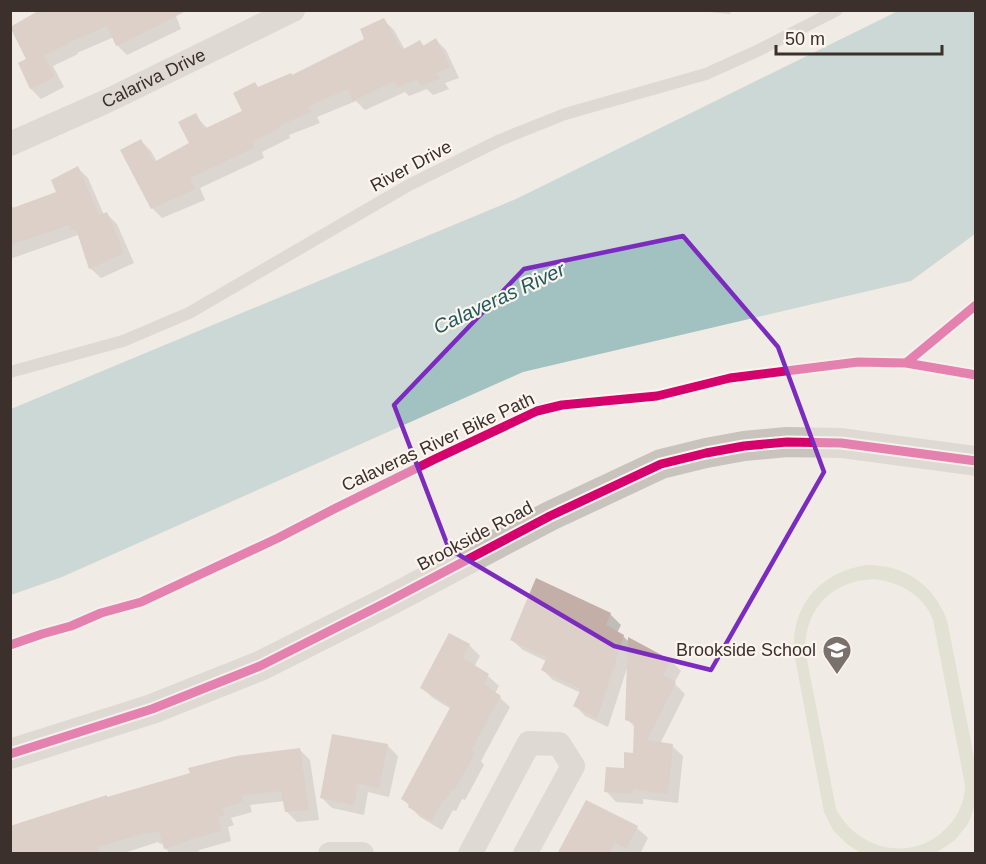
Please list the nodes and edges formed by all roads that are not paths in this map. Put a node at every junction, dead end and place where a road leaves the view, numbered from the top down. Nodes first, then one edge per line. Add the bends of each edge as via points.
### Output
1 (293, 10) edge
2 (837, 10) edge
3 (10, 144) edge
4 (10, 372) edge
5 (975, 461) edge
6 (10, 754) edge
7 (330, 854) edge
8 (362, 854) edge
9 (470, 854) edge
10 (525, 854) edge

1 - 3 street, Calariva Drive
2 - 4 lane, River Drive via 706,74 565,114 500,140 409,185 189,314 123,340
5 - 6 street, Brookside Road via 841,443 787,442 744,446 661,464 550,516 260,666 152,709
7 - 8 street
9 - 10 street via 529,743 559,744 573,766

